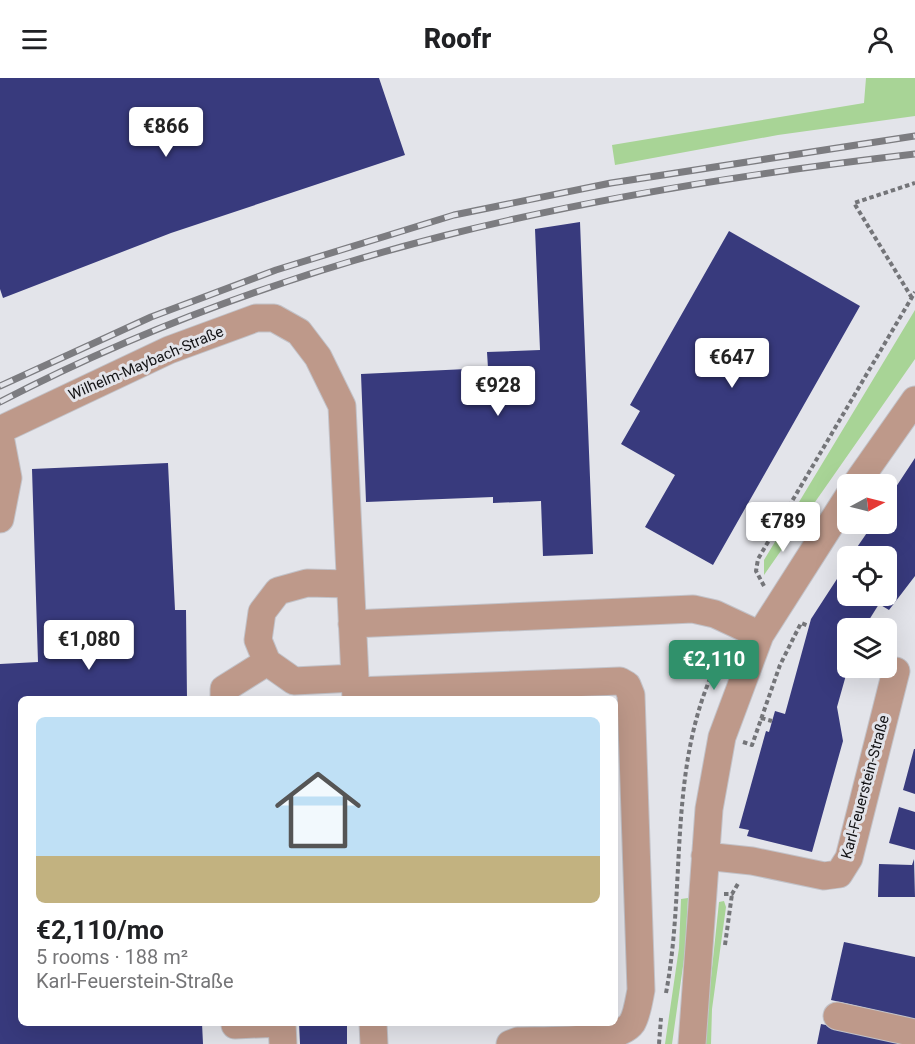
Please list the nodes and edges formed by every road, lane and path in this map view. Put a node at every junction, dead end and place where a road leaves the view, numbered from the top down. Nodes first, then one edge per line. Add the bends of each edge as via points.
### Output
1 (915, 183) edge
2 (915, 292) edge
3 (912, 298) junction
4 (915, 400) edge
5 (0, 430) edge
6 (0, 436) edge
7 (863, 474) edge
8 (837, 514) edge
9 (0, 519) edge
10 (349, 584) junction
11 (764, 586) dead end
12 (352, 624) junction
13 (809, 626) dead end
14 (760, 635) junction
15 (267, 663) junction
16 (894, 678) edge
17 (356, 690) edge
18 (224, 696) edge
19 (762, 718) junction
20 (772, 721) dead end
21 (755, 737) dead end
22 (705, 856) junction
23 (675, 891) dead end
24 (664, 1005) dead end
25 (662, 1016) dead end
26 (837, 1016) dead end
27 (264, 1026) edge
28 (282, 1026) edge
29 (373, 1026) edge
30 (234, 1031) edge
31 (915, 1033) edge
32 (283, 1044) edge
33 (374, 1044) edge
34 (510, 1044) edge
35 (659, 1044) edge
36 (692, 1044) edge

1 - 3 path via 854,203
2 - 3 path
3 - 11 path via 758,559 756,571
4 - 7 street
5 - 10 street, Wilhelm-Maybach-Straße via 169,350 256,318 274,318 298,332 318,357 342,406
6 - 9 street via 8,478
8 - 14 street
10 - 12 street, Wilhelm-Maybach-Straße
10 - 15 street via 307,583 278,591 262,612 258,640
12 - 14 street via 693,609 715,614
12 - 17 street, Wilhelm-Maybach-Straße
13 - 19 path via 801,623 780,665
14 - 22 street via 722,737
15 - 17 street via 294,681
15 - 18 street via 224,688
16 - 22 street, Karl-Feuerstein-Straße via 849,858 839,873 824,876
17 - 34 street via 620,681 627,685 631,695 641,990 633,1023 620,1034 603,1038
19 - 20 path
19 - 21 path
22 - 36 street
23 - 24 path via 672,961
25 - 35 path
26 - 31 street
27 - 30 street
28 - 32 street
29 - 33 street

